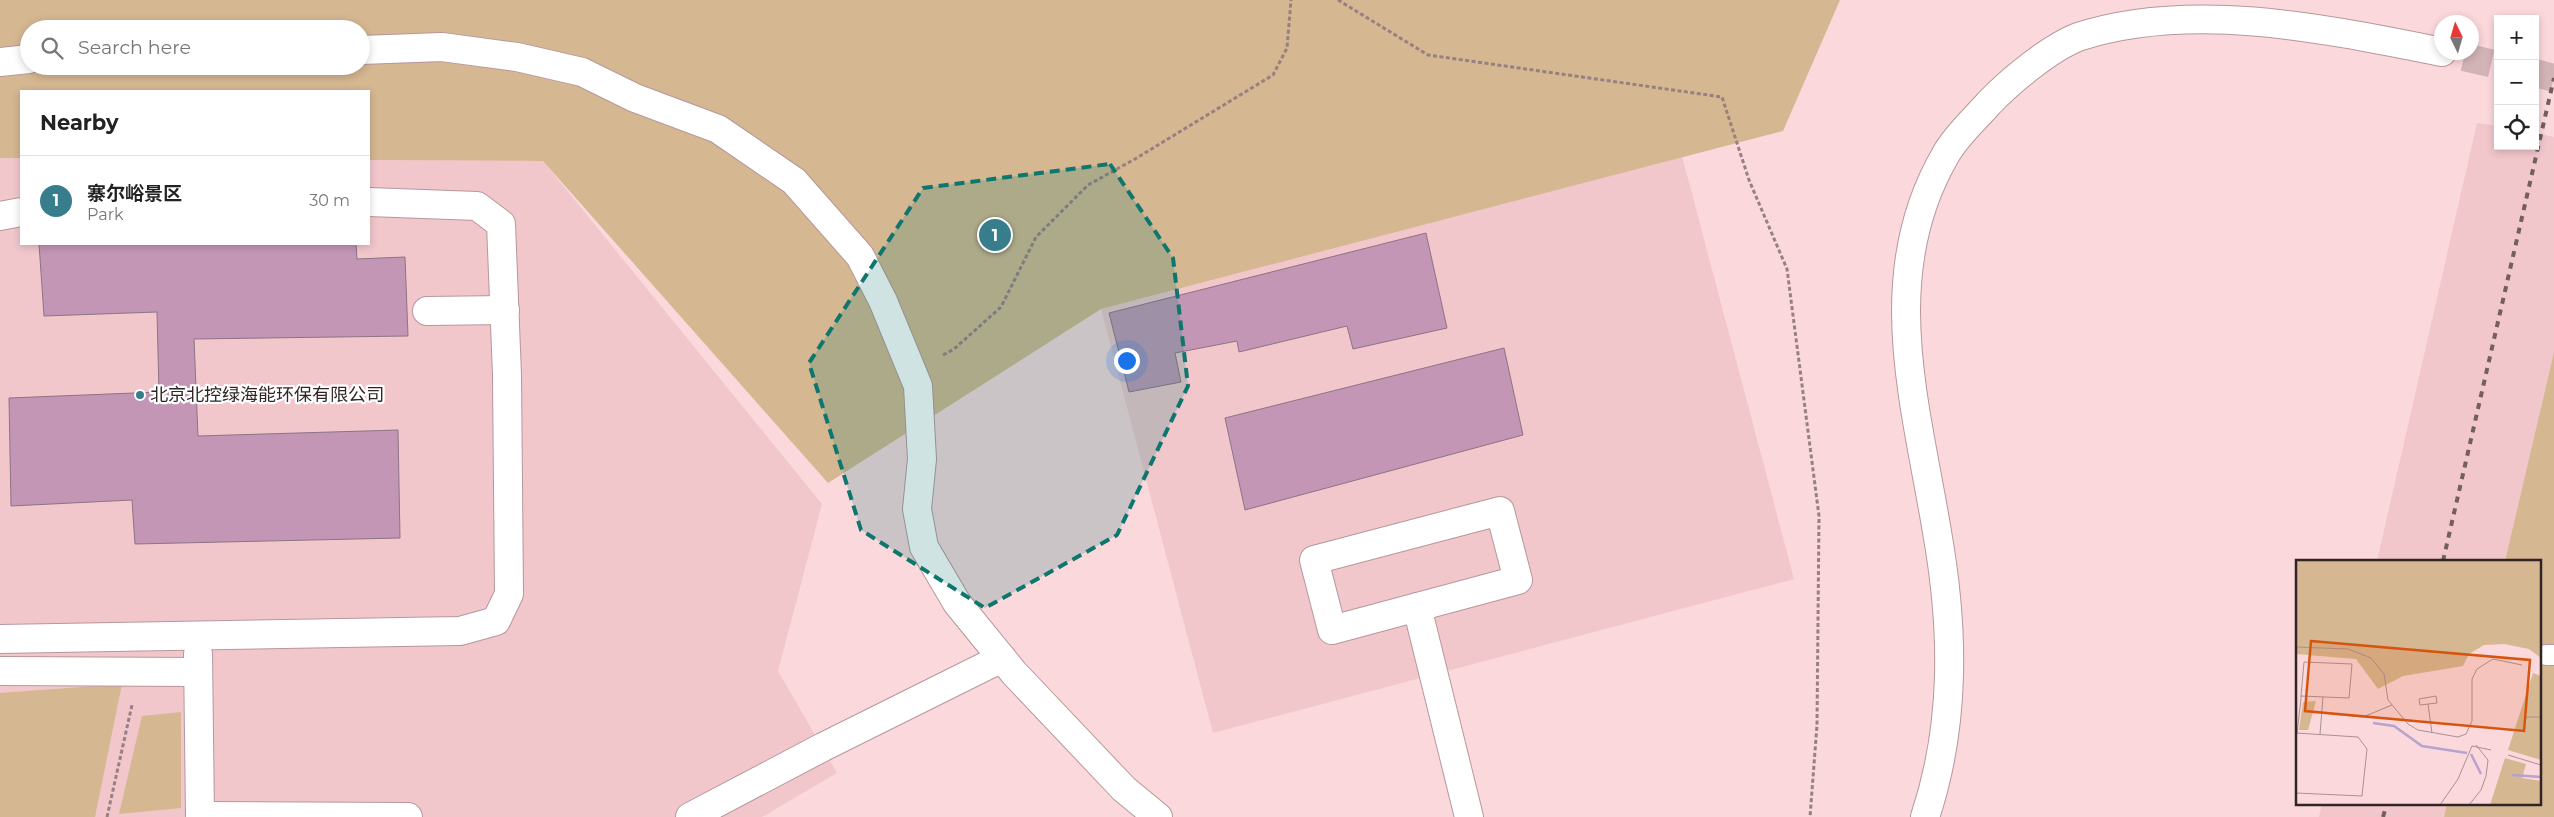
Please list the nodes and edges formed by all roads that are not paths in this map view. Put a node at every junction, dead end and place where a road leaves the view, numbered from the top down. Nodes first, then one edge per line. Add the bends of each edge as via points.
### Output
1 (370, 50) edge
2 (2434, 51) edge
3 (20, 60) edge
4 (0, 62) edge
5 (370, 202) edge
6 (20, 212) edge
7 (0, 216) edge
8 (505, 310) junction
9 (427, 311) dead end
10 (1417, 607) junction
11 (197, 635) junction
12 (0, 639) edge
13 (1002, 658) junction
14 (0, 672) edge
15 (198, 672) junction
16 (200, 817) edge
17 (408, 817) edge
18 (690, 817) edge
19 (1158, 817) edge
20 (1469, 817) edge
21 (1925, 817) edge

1 - 13 street via 442,47 517,56 582,72 635,98 718,130 794,181 860,256 883,300 918,386 922,459 917,509 924,547 957,603
2 - 21 street via 2273,23 2167,18 2123,24 2075,38 2038,62 2004,87 1946,152 1912,235 1906,274 1910,387 1938,534 1951,672 1942,756
3 - 4 street
5 - 8 street via 476,206 501,224
6 - 7 street
8 - 9 street
8 - 11 street via 510,594 496,621 460,631
10 - 10 street via 1332,630 1314,560 1500,511 1518,580
10 - 20 street
11 - 12 street
11 - 15 street
13 - 18 street via 823,746
13 - 19 street via 1076,740
14 - 15 street
15 - 16 street
16 - 17 street

